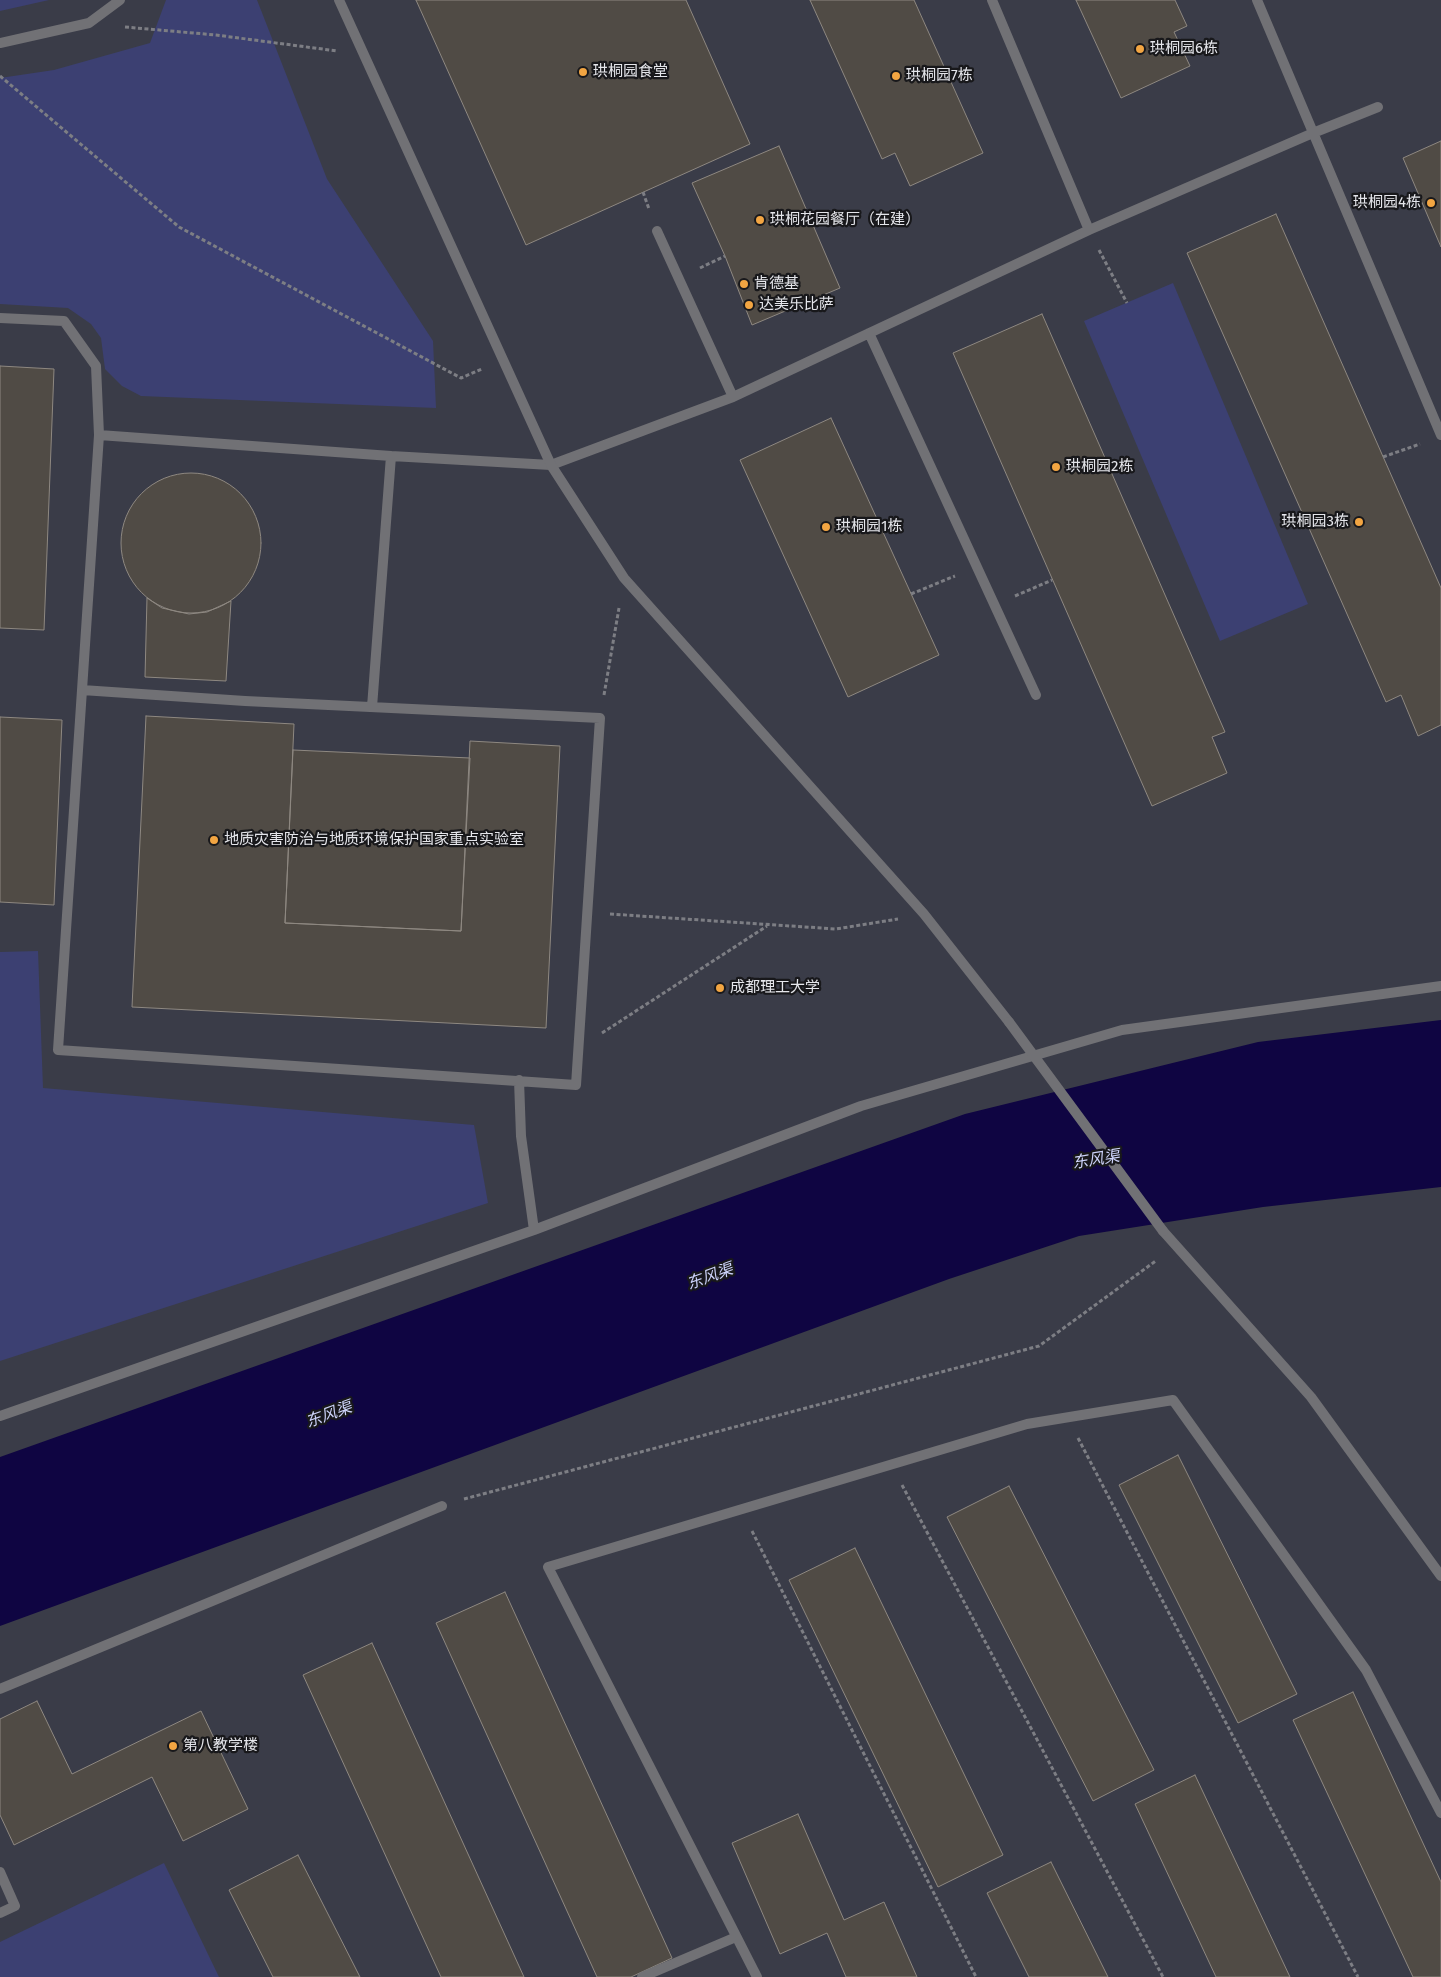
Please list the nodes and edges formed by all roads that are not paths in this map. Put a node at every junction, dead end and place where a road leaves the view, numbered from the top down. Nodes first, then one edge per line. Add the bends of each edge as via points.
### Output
1 (120, 0) edge
2 (339, 0) edge
3 (992, 0) edge
4 (1257, 0) edge
5 (0, 43) edge
6 (1378, 107) dead end
7 (1313, 133) junction
8 (1089, 230) junction
9 (658, 231) dead end
10 (0, 318) edge
11 (869, 333) junction
12 (733, 397) junction
13 (99, 435) junction
14 (1441, 436) edge
15 (391, 456) junction
16 (551, 465) junction
17 (82, 690) junction
18 (1036, 695) dead end
19 (372, 707) junction
20 (1441, 986) edge
21 (519, 1080) junction
22 (534, 1230) junction
23 (0, 1416) edge
24 (442, 1506) dead end
25 (1441, 1576) edge
26 (0, 1688) edge
27 (1441, 1813) edge
28 (0, 1872) edge
29 (0, 1913) edge
30 (736, 1937) junction
31 (642, 1977) edge
32 (757, 1977) edge

1 - 5 street via 89,23
2 - 16 street
3 - 8 street
4 - 7 street
6 - 7 street
7 - 8 street
7 - 14 street
8 - 11 street
9 - 12 street
10 - 13 street via 64,321 96,366
11 - 12 street
11 - 18 street
12 - 16 street
13 - 15 street
13 - 17 street
15 - 16 street
15 - 19 street
16 - 25 street, bridge via 624,578 924,914 1009,1022 1162,1230 1311,1397
17 - 19 street
17 - 21 street via 58,1050
19 - 21 street via 600,718 576,1084
20 - 22 street via 1122,1030 862,1106
21 - 22 street via 521,1136
22 - 23 street
24 - 26 street
27 - 30 street via 1366,1670 1173,1400 1027,1424 548,1567
28 - 29 street via 16,1906
30 - 31 street
30 - 32 street

